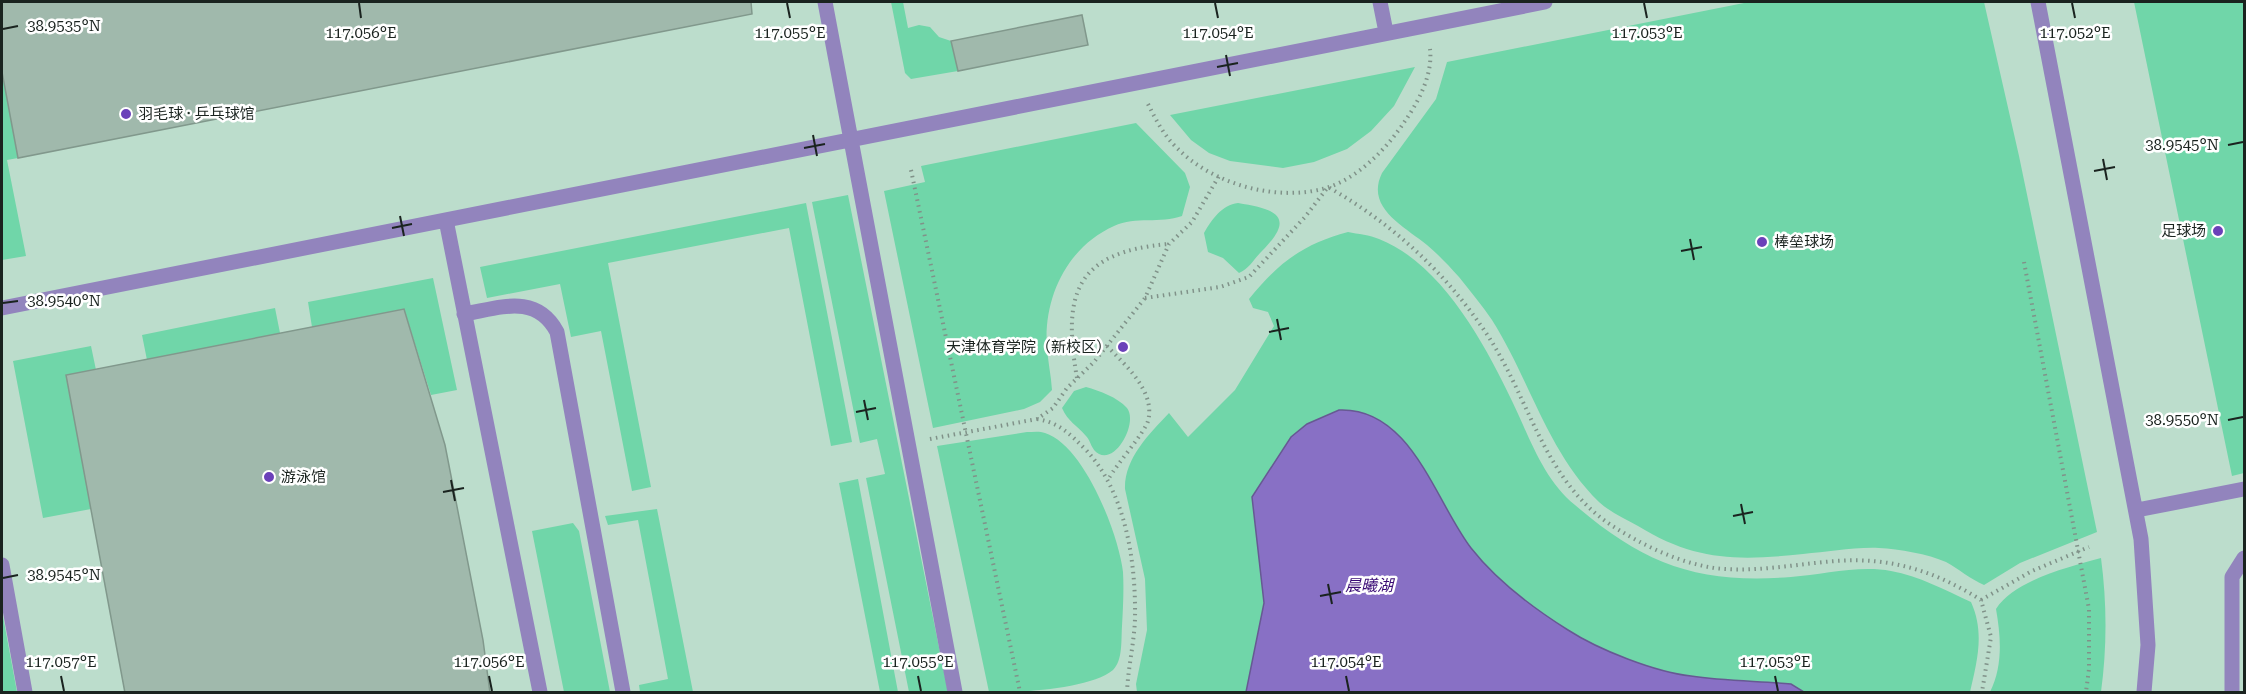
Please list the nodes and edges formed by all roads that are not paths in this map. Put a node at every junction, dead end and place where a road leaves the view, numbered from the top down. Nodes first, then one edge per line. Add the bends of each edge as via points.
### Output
1 (825, 2) edge
2 (1380, 2) edge
3 (1545, 2) edge
4 (2038, 2) edge
5 (1386, 32) junction
6 (851, 138) junction
7 (446, 220) junction
8 (2, 308) edge
9 (464, 314) junction
10 (2244, 489) edge
11 (2137, 510) junction
12 (2244, 558) edge
13 (2, 565) edge
14 (26, 693) edge
15 (540, 693) edge
16 (623, 693) edge
17 (955, 693) edge
18 (2144, 693) edge
19 (2232, 693) edge

1 - 6 lane
2 - 5 lane
3 - 5 lane
4 - 11 lane
5 - 6 lane
6 - 7 lane
6 - 17 lane
7 - 8 lane
7 - 9 lane
9 - 15 lane
9 - 16 lane via 514,306 536,308 557,332
10 - 11 lane
11 - 18 lane via 2144,557 2148,645
12 - 19 lane via 2232,577
13 - 14 lane

